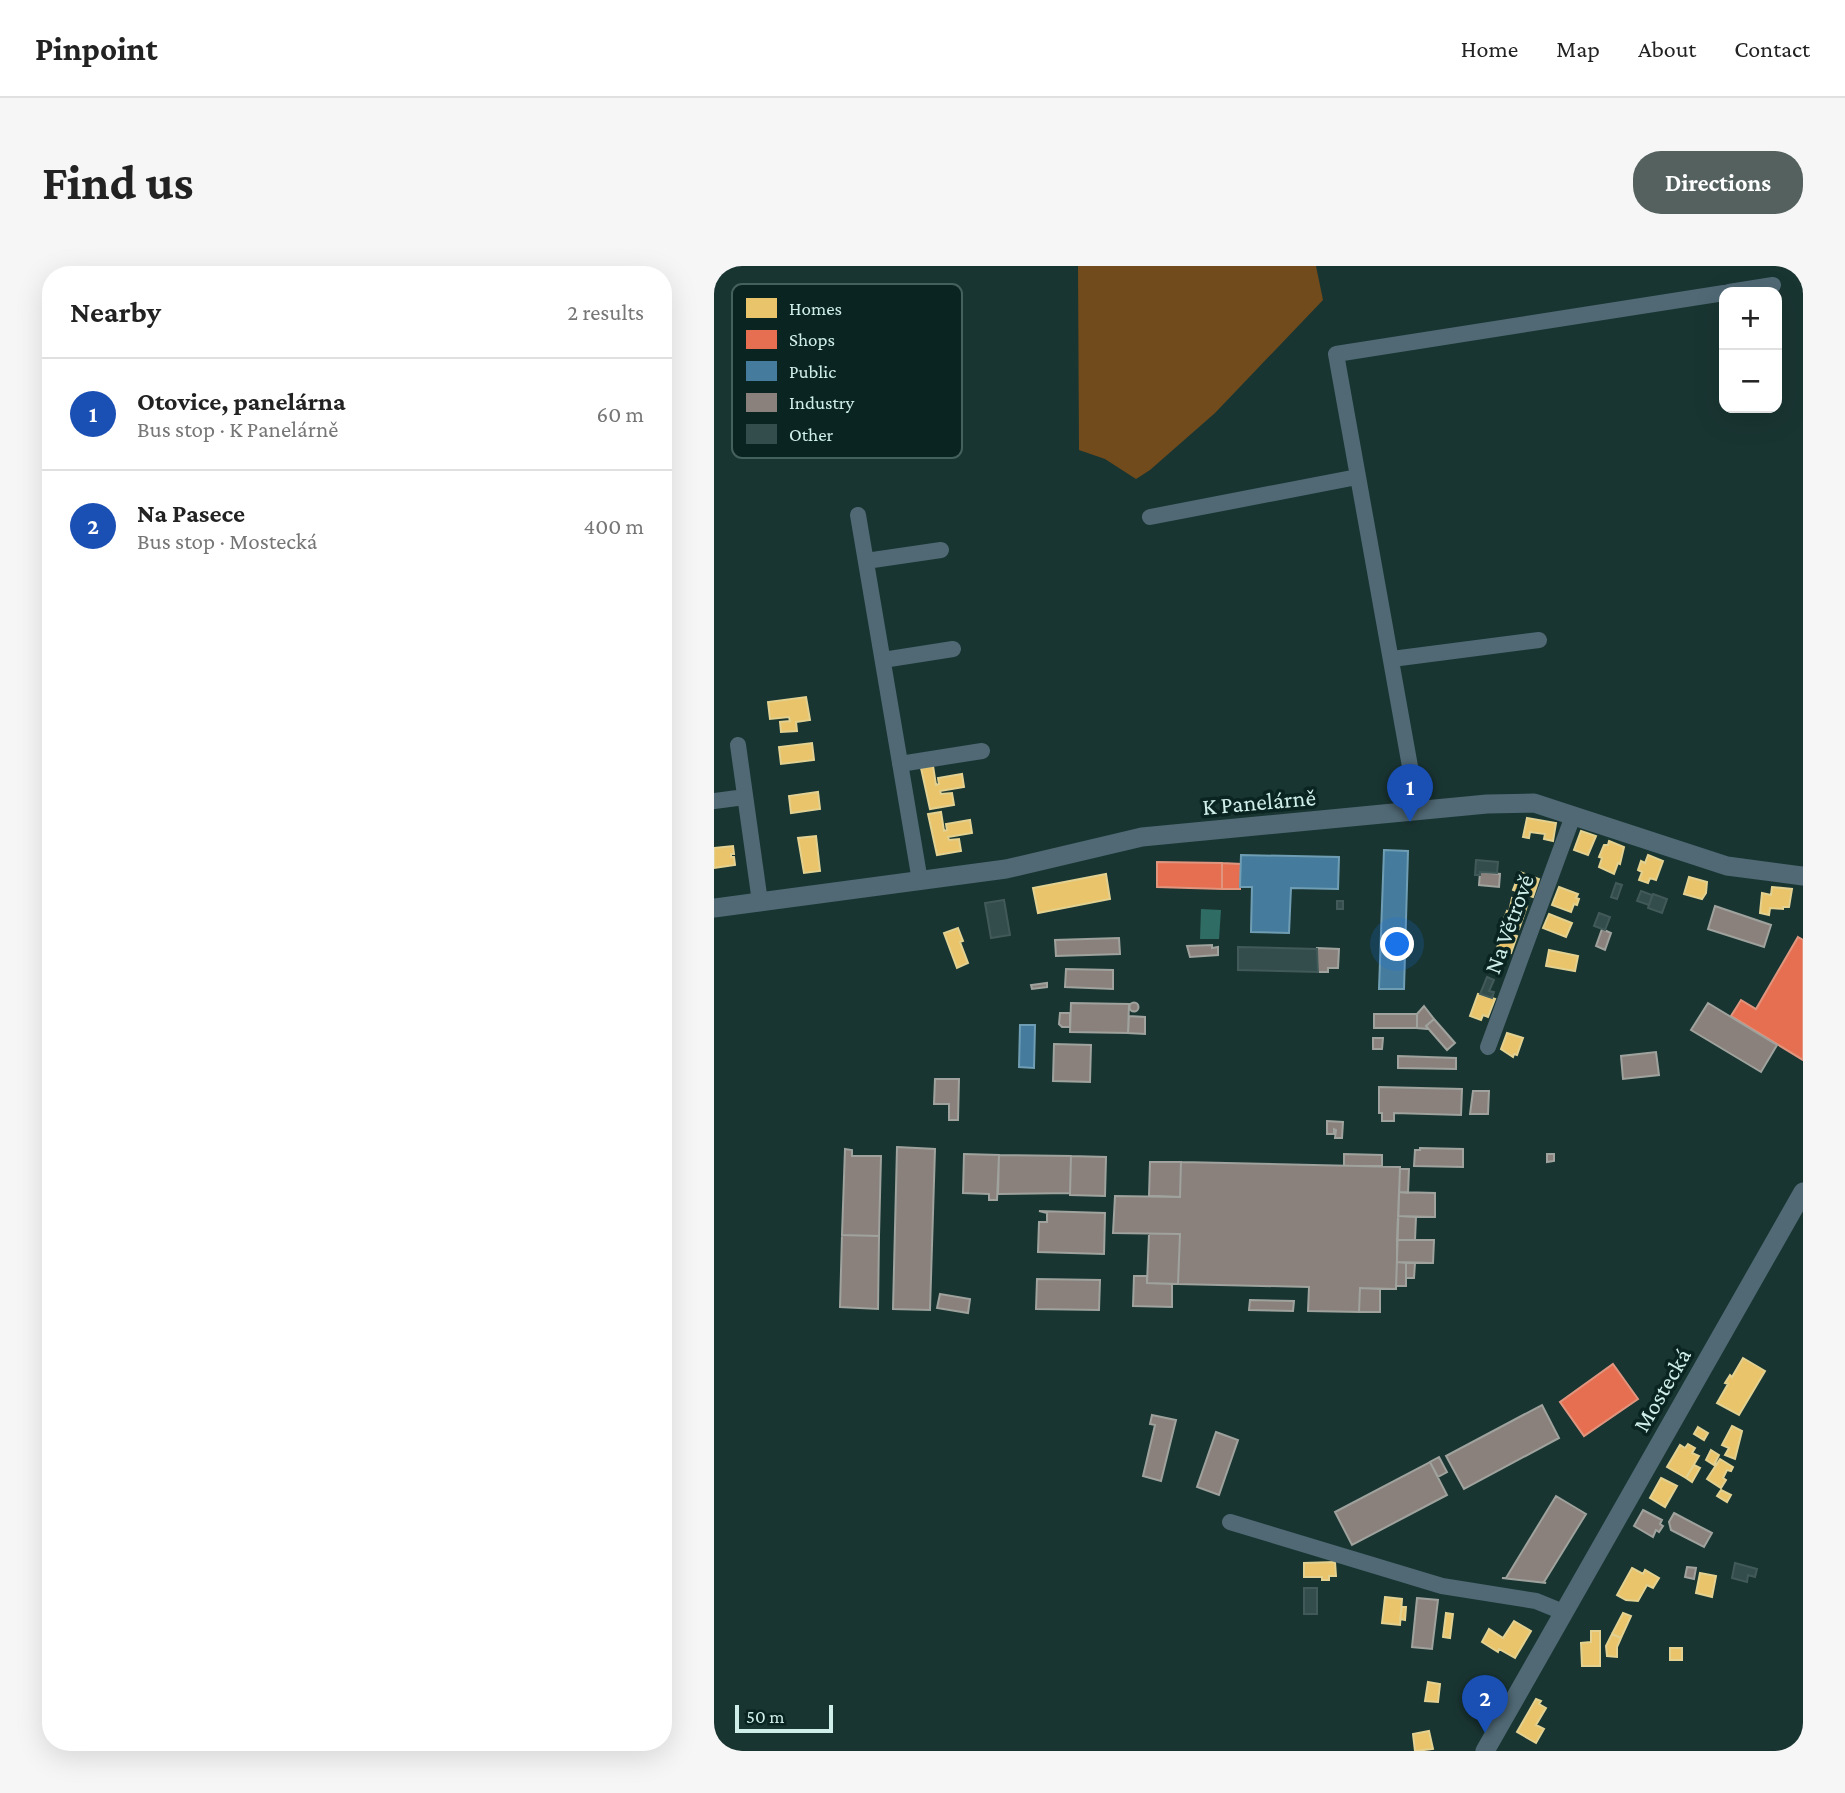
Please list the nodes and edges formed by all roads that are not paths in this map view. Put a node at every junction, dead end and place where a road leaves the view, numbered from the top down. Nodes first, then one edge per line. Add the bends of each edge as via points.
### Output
1 (1773, 285) dead end
2 (1761, 287) edge
3 (1719, 294) edge
4 (1357, 477) junction
5 (858, 515) dead end
6 (1150, 517) dead end
7 (941, 550) dead end
8 (866, 561) junction
9 (1539, 640) dead end
10 (953, 649) dead end
11 (1392, 659) junction
12 (883, 660) junction
13 (738, 745) dead end
14 (982, 751) dead end
15 (900, 764) junction
16 (745, 797) junction
17 (714, 801) edge
18 (1418, 811) junction
19 (1573, 816) junction
20 (1803, 876) edge
21 (920, 881) junction
22 (760, 902) junction
23 (714, 908) edge
24 (1488, 1047) dead end
25 (1803, 1192) edge
26 (1230, 1522) dead end
27 (1563, 1612) junction
28 (1485, 1751) edge

1 - 2 street
3 - 4 street via 1336,354
4 - 6 street
4 - 11 street
5 - 8 street
7 - 8 street
8 - 12 street
9 - 11 street
10 - 12 street
11 - 18 street
12 - 15 street
13 - 16 street
14 - 15 street
15 - 21 street
16 - 17 street
16 - 22 street
18 - 19 street, K Panelárně via 1534,803
18 - 21 street, K Panelárně via 1142,837 1006,869
19 - 20 street, K Panelárně via 1727,866
19 - 24 street, Na Větrově
21 - 22 street, K Panelárně
22 - 23 street, K Panelárně
25 - 27 street, Mostecká
26 - 27 street via 1442,1586 1536,1601
27 - 28 street, Mostecká

